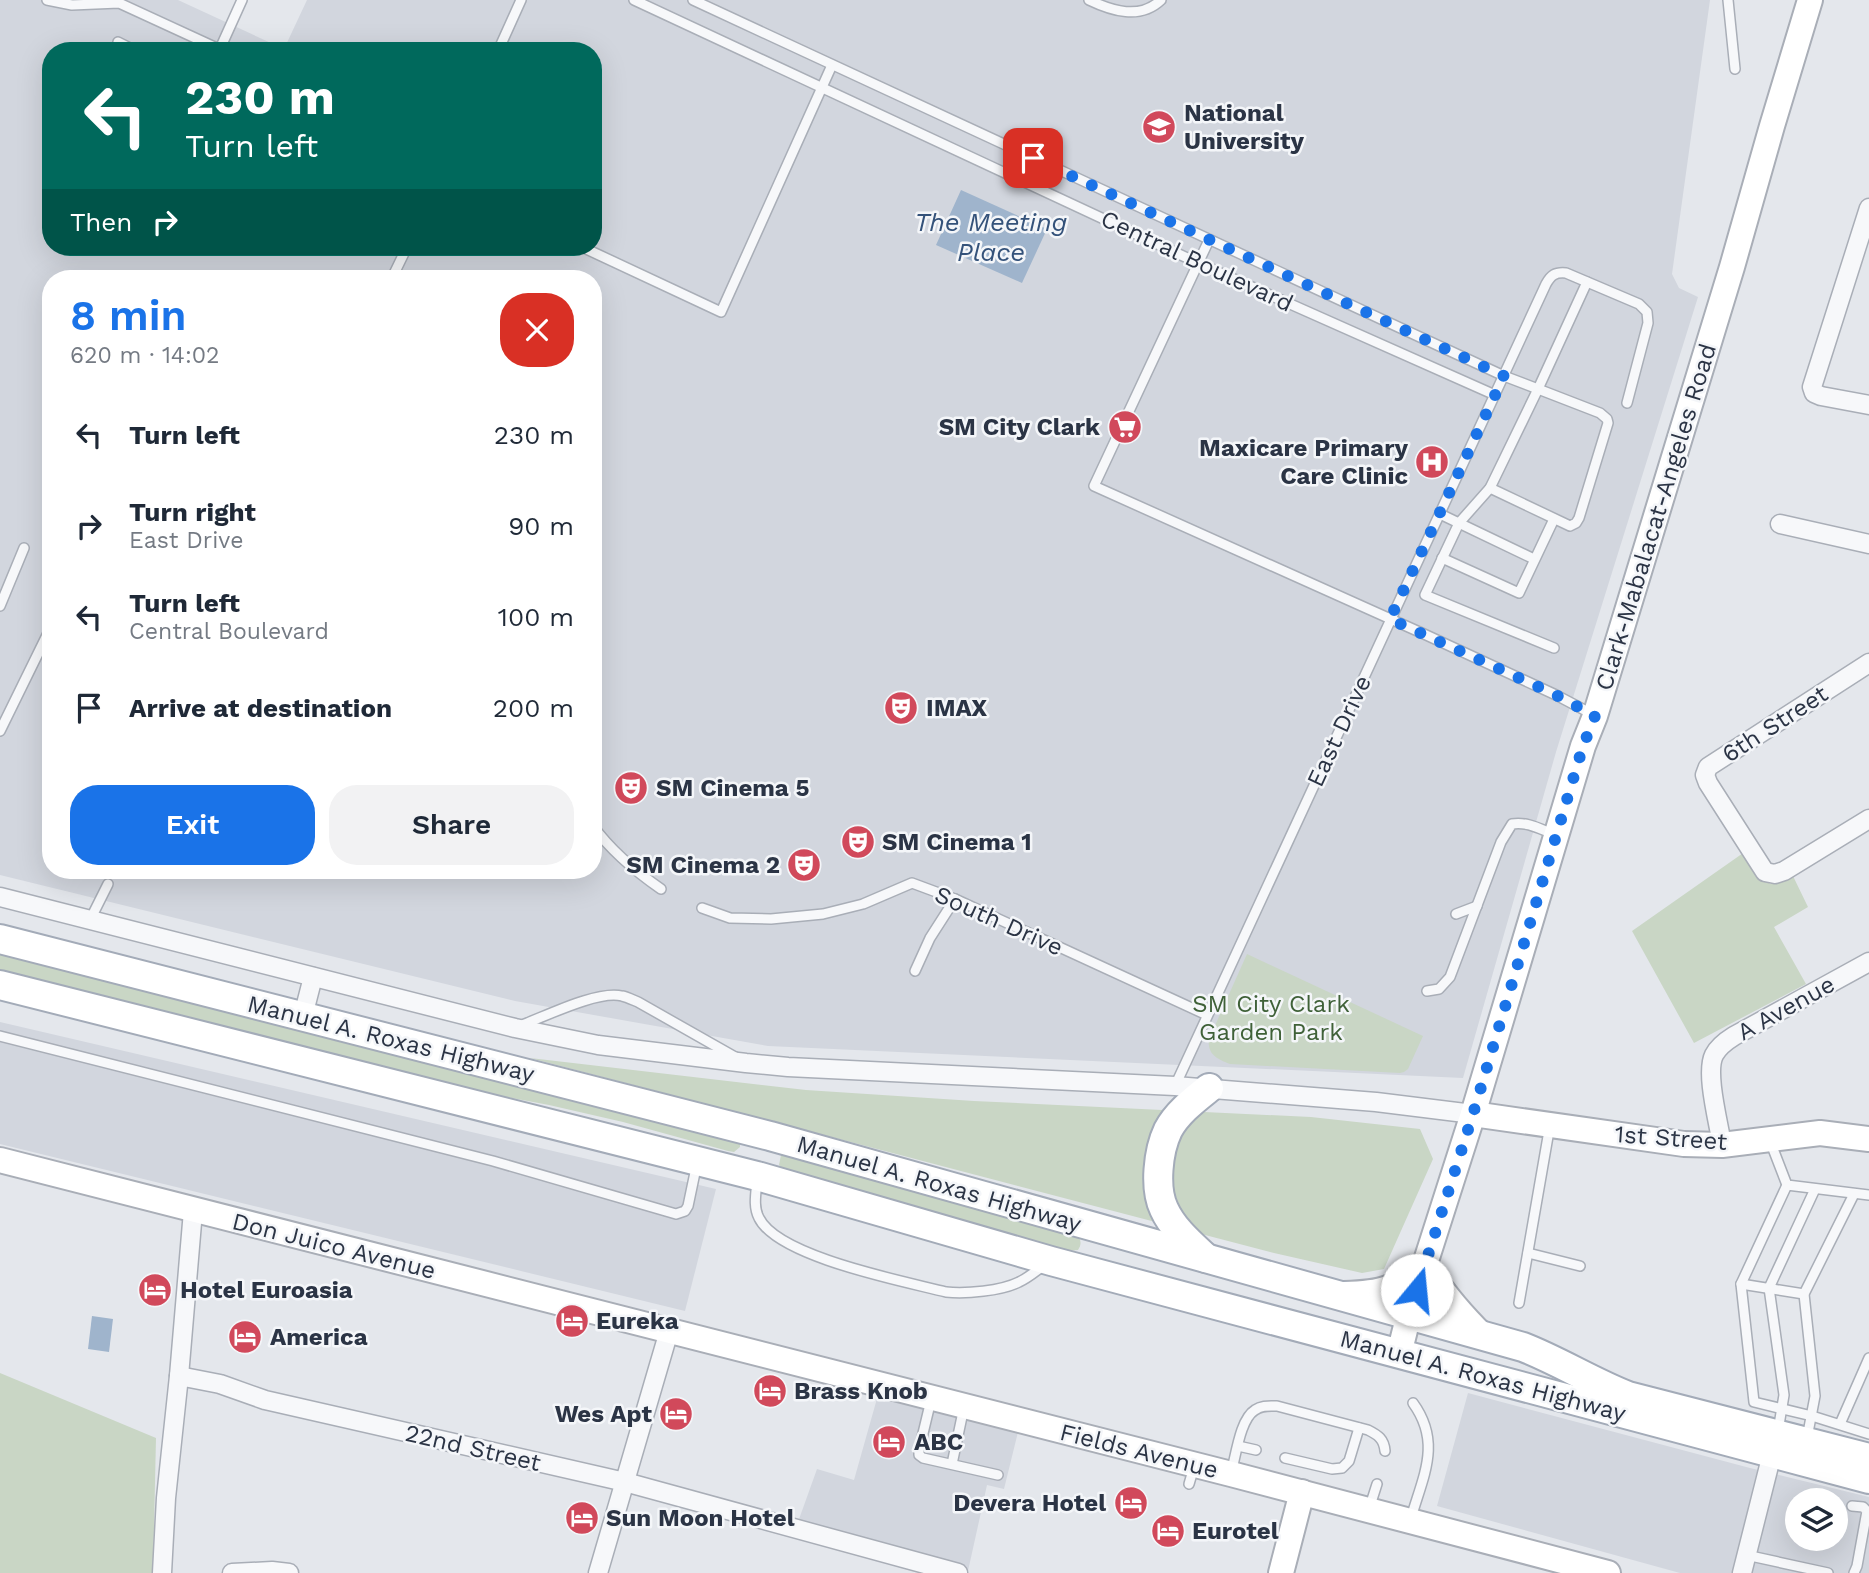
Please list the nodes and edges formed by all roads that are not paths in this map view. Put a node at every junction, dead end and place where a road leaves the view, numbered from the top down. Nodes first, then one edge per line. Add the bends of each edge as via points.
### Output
1 (47, 0) edge
2 (242, 0) edge
3 (521, 0) edge
4 (634, 0) edge
5 (693, 0) edge
6 (1088, 0) edge
7 (1161, 0) edge
8 (1728, 0) edge
9 (1810, 0) edge
10 (202, 42) edge
11 (223, 42) edge
12 (502, 42) edge
13 (832, 65) junction
14 (1735, 69) dead end
15 (822, 87) junction
16 (1869, 208) edge
17 (1209, 240) junction
18 (601, 256) edge
19 (1198, 263) junction
20 (1587, 282) junction
21 (1504, 376) junction
22 (1538, 389) junction
23 (1495, 395) junction
24 (1627, 403) dead end
25 (1869, 405) edge
26 (1490, 488) junction
27 (1440, 514) junction
28 (1554, 519) junction
29 (1459, 523) junction
30 (1780, 524) dead end
31 (1869, 544) edge
32 (24, 548) dead end
33 (1442, 558) junction
34 (1534, 559) junction
35 (0, 606) edge
36 (1390, 619) junction
37 (42, 645) edge
38 (1554, 648) dead end
39 (1869, 663) edge
40 (1595, 716) junction
41 (0, 731) edge
42 (1869, 819) edge
43 (1558, 836) junction
44 (602, 838) edge
45 (108, 884) dead end
46 (662, 889) dead end
47 (0, 897) edge
48 (955, 899) junction
49 (1477, 906) junction
50 (702, 908) dead end
51 (1456, 914) dead end
52 (90, 920) junction
53 (0, 939) edge
54 (1869, 962) edge
55 (915, 971) dead end
56 (313, 977) junction
57 (0, 985) edge
58 (1427, 991) dead end
59 (303, 1016) junction
60 (1207, 1016) junction
61 (514, 1028) junction
62 (0, 1036) edge
63 (746, 1063) junction
64 (1175, 1086) junction
65 (1209, 1088) junction
66 (1473, 1114) junction
67 (535, 1119) junction
68 (1550, 1125) junction
69 (741, 1128) junction
70 (1769, 1139) junction
71 (1869, 1139) edge
72 (1722, 1145) junction
73 (0, 1160) edge
74 (698, 1161) junction
75 (757, 1176) junction
76 (1787, 1185) junction
77 (1815, 1189) junction
78 (1854, 1194) junction
79 (1869, 1196) edge
80 (193, 1211) junction
81 (1528, 1253) junction
82 (1209, 1260) junction
83 (1051, 1261) junction
84 (1425, 1263) junction
85 (1580, 1266) dead end
86 (1741, 1284) junction
87 (1769, 1288) junction
88 (1334, 1294) junction
89 (1804, 1294) junction
90 (1519, 1303) dead end
91 (1409, 1314) junction
92 (669, 1331) junction
93 (1483, 1336) junction
94 (1399, 1354) junction
95 (1869, 1358) edge
96 (179, 1376) junction
97 (931, 1398) junction
98 (1413, 1404) dead end
99 (965, 1406) junction
100 (1840, 1424) junction
101 (1359, 1428) junction
102 (1809, 1429) junction
103 (1777, 1432) junction
104 (1238, 1446) junction
105 (1256, 1450) dead end
106 (1385, 1451) dead end
107 (1868, 1453) edge
108 (1285, 1458) dead end
109 (951, 1464) junction
110 (1231, 1474) junction
111 (998, 1475) dead end
112 (625, 1482) junction
113 (1377, 1484) dead end
114 (1302, 1493) junction
115 (1852, 1506) dead end
116 (1369, 1510) junction
117 (1410, 1521) junction
118 (1746, 1555) junction
119 (162, 1573) edge
120 (232, 1573) edge
121 (289, 1573) edge
122 (598, 1573) edge
123 (958, 1573) edge
124 (1281, 1573) edge
125 (1608, 1573) edge
126 (1741, 1573) edge
127 (1828, 1573) edge
128 (1854, 1573) edge

1 - 10 lane via 72,5 119,4
2 - 11 lane
3 - 12 lane
4 - 15 lane, Central Boulevard
5 - 13 lane, Central Boulevard
6 - 7 lane via 1128,13 1144,11
8 - 14 lane
9 - 40 main road, Clark-Mabalacat-Angeles Road
13 - 15 lane
13 - 17 lane, Central Boulevard
15 - 18 lane via 721,312
15 - 19 lane, Central Boulevard
16 - 25 street via 1812,387 1821,396
17 - 19 lane
17 - 21 lane, Central Boulevard
19 - 23 lane, Central Boulevard
19 - 36 lane via 1094,486
20 - 21 lane, East Drive via 1566,273 1553,274
20 - 22 lane
20 - 24 lane via 1639,304 1647,312
21 - 22 lane, Central Boulevard
21 - 23 lane, East Drive
22 - 26 lane
22 - 28 lane, Central Boulevard via 1600,413 1608,423 1579,518 1570,526
23 - 27 lane, East Drive
26 - 28 lane
26 - 29 lane
27 - 29 lane
27 - 36 lane, East Drive
28 - 34 lane
29 - 33 lane
29 - 34 lane
30 - 31 street
32 - 35 lane
33 - 34 lane via 1519,593
33 - 38 lane via 1425,595
36 - 40 lane
36 - 60 lane, East Drive
37 - 41 lane
39 - 42 street, 6th Street via 1707,766 1705,775 1765,872 1784,871
40 - 43 main road, Clark-Mabalacat-Angeles Road
43 - 49 lane via 1519,822 1512,824
43 - 66 main road, Clark-Mabalacat-Angeles Road
44 - 46 lane via 633,869
45 - 52 lane
47 - 52 street
48 - 50 lane, South Drive via 912,883 863,904 823,914 730,918
48 - 55 lane via 929,938
48 - 60 lane, South Drive
49 - 51 lane
49 - 58 lane via 1450,977 1439,989
52 - 56 street
53 - 59 main road, Manuel A. Roxas Highway
54 - 72 street, A Avenue via 1718,1049 1712,1058 1711,1079
56 - 59 street
56 - 61 street
57 - 67 main road, Manuel A. Roxas Highway
59 - 69 main road, Manuel A. Roxas Highway
60 - 64 lane, East Drive
61 - 63 street via 598,1045
61 - 63 lane via 605,995 621,996
62 - 74 lane via 493,1161 676,1214 688,1206
63 - 64 street
64 - 65 street
65 - 66 street
65 - 82 main road via 1168,1130 1158,1185 1170,1219
66 - 68 main road, 1st Street
66 - 84 main road, Clark-Mabalacat-Angeles Road
67 - 69 main road via 552,1115 752,1163 759,1155 759,1143
67 - 74 main road, Manuel A. Roxas Highway
68 - 72 main road, 1st Street
68 - 81 lane
69 - 82 main road, Manuel A. Roxas Highway
70 - 71 main road, 1st Street via 1820,1133
70 - 72 main road, 1st Street
70 - 76 lane
73 - 80 main road, Don Juico Avenue
74 - 75 main road, Manuel A. Roxas Highway
75 - 83 main road, Manuel A. Roxas Highway
75 - 83 lane via 755,1204 766,1228 789,1245 846,1265 960,1294 1018,1282
76 - 77 lane
76 - 86 lane
77 - 78 lane
77 - 87 lane
78 - 79 lane
78 - 89 lane
80 - 92 main road, Don Juico Avenue
80 - 96 street
81 - 85 lane
81 - 90 lane
82 - 88 main road, Manuel A. Roxas Highway
83 - 94 main road, Manuel A. Roxas Highway
84 - 88 main road via 1388,1289
84 - 91 main road, Clark-Mabalacat-Angeles Road
84 - 93 main road via 1447,1297
86 - 87 lane
86 - 103 lane via 1754,1402
87 - 89 lane
87 - 103 lane via 1784,1395
88 - 91 main road, Manuel A. Roxas Highway
89 - 102 lane via 1815,1396
91 - 93 main road, Manuel A. Roxas Highway
91 - 94 main road, Clark-Mabalacat-Angeles Road
92 - 97 main road, Fields Avenue
92 - 112 street
93 - 103 main road, Manuel A. Roxas Highway via 1550,1358 1628,1396
94 - 103 main road, Manuel A. Roxas Highway
95 - 100 lane
96 - 112 street, 22nd Street
96 - 119 street
97 - 99 main road, Fields Avenue
97 - 109 lane via 919,1455
98 - 117 lane via 1424,1423 1429,1446
99 - 109 lane
99 - 110 main road, Fields Avenue via 1192,1475
100 - 102 lane
100 - 107 lane
101 - 104 lane via 1266,1405 1250,1414
101 - 106 lane via 1379,1436
101 - 108 lane via 1349,1461 1342,1468
102 - 103 main road, Manuel A. Roxas Highway
102 - 107 main road, Manuel A. Roxas Highway
103 - 107 main road, Manuel A. Roxas Highway
103 - 118 street
104 - 105 lane
104 - 110 lane
109 - 111 lane
110 - 114 main road, Fields Avenue
112 - 122 street
112 - 123 street, 22nd Street
113 - 116 lane
114 - 116 main road, Fields Avenue
114 - 124 main road
115 - 128 lane via 1867,1511
116 - 117 main road, Fields Avenue
117 - 125 main road, Fields Avenue
118 - 126 street
118 - 127 lane
120 - 121 street

